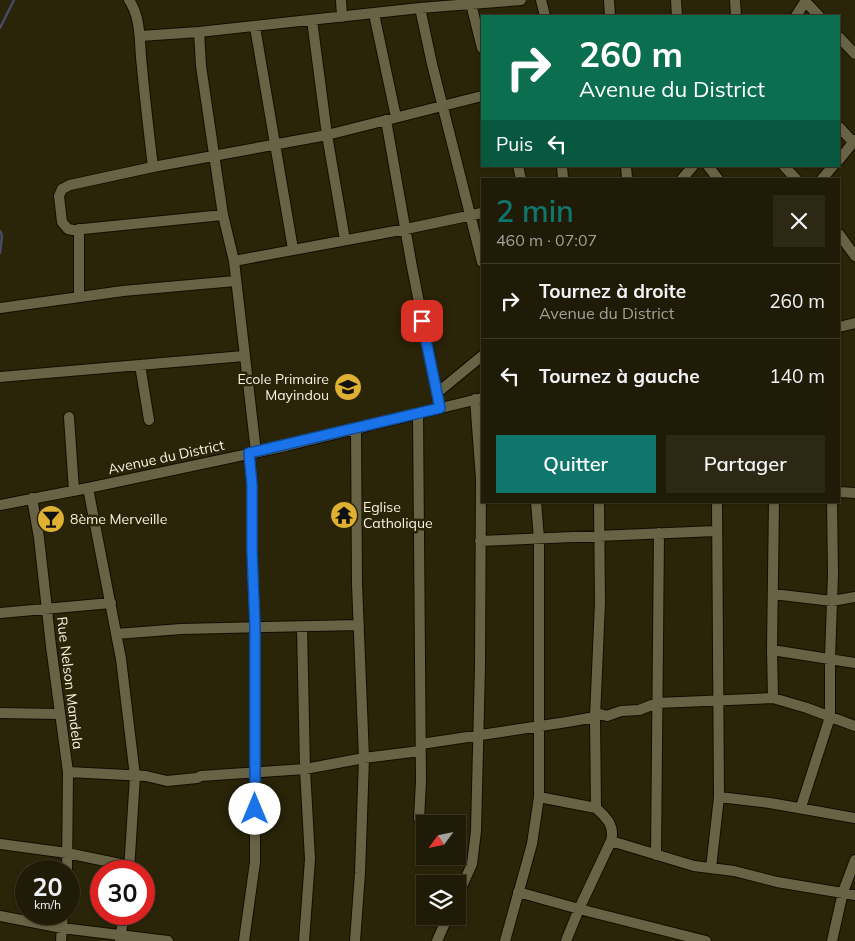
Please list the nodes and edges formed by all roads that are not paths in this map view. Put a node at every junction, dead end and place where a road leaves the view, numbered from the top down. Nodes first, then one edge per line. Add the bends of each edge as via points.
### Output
1 (129, 0) edge
2 (341, 0) edge
3 (521, 0) edge
4 (541, 0) edge
5 (609, 0) edge
6 (676, 0) edge
7 (735, 0) edge
8 (805, 0) edge
9 (470, 2) edge
10 (420, 8) junction
11 (374, 14) junction
12 (545, 15) edge
13 (610, 15) edge
14 (677, 15) edge
15 (736, 15) edge
16 (797, 15) edge
17 (818, 15) edge
18 (342, 17) junction
19 (312, 20) junction
20 (255, 27) junction
21 (199, 32) junction
22 (140, 36) junction
23 (840, 38) edge
24 (481, 44) edge
25 (855, 54) edge
26 (481, 96) edge
27 (443, 107) junction
28 (391, 119) junction
29 (840, 128) edge
30 (327, 135) junction
31 (275, 146) junction
32 (853, 147) edge
33 (214, 157) junction
34 (840, 159) edge
35 (153, 167) junction
36 (709, 167) edge
37 (785, 167) edge
38 (832, 167) edge
39 (717, 178) edge
40 (795, 178) edge
41 (823, 178) edge
42 (481, 213) edge
43 (222, 215) junction
44 (470, 216) junction
45 (79, 229) junction
46 (406, 229) junction
47 (840, 235) edge
48 (345, 240) junction
49 (293, 249) junction
50 (855, 256) edge
51 (481, 258) edge
52 (234, 261) junction
53 (235, 281) junction
54 (79, 297) junction
55 (0, 308) edge
56 (855, 323) edge
57 (840, 326) edge
58 (244, 356) junction
59 (481, 357) edge
60 (140, 365) junction
61 (0, 377) edge
62 (437, 393) junction
63 (479, 398) edge
64 (440, 408) junction
65 (418, 413) junction
66 (69, 417) dead end
67 (148, 420) dead end
68 (356, 428) junction
69 (481, 452) edge
70 (253, 453) junction
71 (88, 488) junction
72 (74, 491) junction
73 (840, 492) edge
74 (855, 493) edge
75 (32, 498) junction
76 (481, 503) edge
77 (536, 503) edge
78 (599, 503) edge
79 (717, 503) edge
80 (774, 503) edge
81 (832, 503) edge
82 (0, 505) edge
83 (716, 531) junction
84 (659, 533) junction
85 (599, 535) junction
86 (539, 539) junction
87 (480, 541) junction
88 (773, 594) junction
89 (855, 597) edge
90 (832, 601) junction
91 (111, 603) junction
92 (46, 609) junction
93 (0, 613) edge
94 (358, 625) junction
95 (255, 627) junction
96 (302, 627) junction
97 (116, 634) junction
98 (772, 650) junction
99 (830, 658) junction
100 (855, 663) edge
101 (773, 698) junction
102 (717, 700) junction
103 (656, 703) junction
104 (0, 713) edge
105 (60, 714) junction
106 (595, 717) junction
107 (830, 717) junction
108 (539, 726) junction
109 (855, 726) edge
110 (478, 736) junction
111 (420, 748) junction
112 (364, 758) junction
113 (305, 769) junction
114 (68, 772) junction
115 (255, 772) junction
116 (135, 776) junction
117 (719, 797) junction
118 (539, 798) junction
119 (801, 807) junction
120 (596, 808) junction
121 (419, 815) edge
122 (855, 818) edge
123 (611, 841) junction
124 (0, 844) edge
125 (67, 853) junction
126 (656, 855) junction
127 (67, 860) edge
128 (96, 860) edge
129 (130, 860) edge
130 (855, 860) edge
131 (711, 868) junction
132 (466, 877) edge
133 (518, 892) junction
134 (843, 892) junction
135 (855, 895) edge
136 (578, 909) junction
137 (0, 916) edge
138 (62, 925) edge
139 (122, 925) edge
140 (444, 925) edge
141 (62, 928) junction
142 (120, 938) edge
143 (61, 941) edge
144 (168, 941) edge
145 (244, 941) edge
146 (304, 941) edge
147 (356, 941) edge
148 (437, 941) edge
149 (505, 941) edge
150 (566, 941) edge
151 (706, 941) edge
152 (832, 941) edge

1 - 22 street via 134,7
2 - 18 street
3 - 9 street
4 - 12 street
5 - 13 street
6 - 14 street
7 - 15 street
8 - 16 street
8 - 17 street
9 - 10 street
9 - 24 street
10 - 11 street
10 - 27 street
11 - 18 street
11 - 28 street
18 - 19 street
19 - 20 street
19 - 30 street
20 - 21 street
20 - 31 street
21 - 22 street
21 - 33 street
22 - 35 street
23 - 25 street
26 - 27 street
27 - 28 street
27 - 44 street
28 - 30 street
28 - 46 street
29 - 32 street
30 - 31 street
30 - 48 street
31 - 33 street
31 - 49 street
32 - 34 street
33 - 35 street
33 - 43 street
35 - 45 street via 62,189 59,196 62,222 68,229
36 - 39 street
37 - 40 street
38 - 41 street
42 - 44 street
43 - 45 street
43 - 52 street
44 - 46 street
44 - 51 street
45 - 54 street
46 - 48 street
46 - 62 street
47 - 50 street
48 - 49 street
49 - 52 street
52 - 53 street
53 - 54 street
53 - 58 street
54 - 55 street
56 - 57 street
58 - 60 street
58 - 70 street
59 - 62 street
60 - 61 street
60 - 67 street
62 - 64 street
63 - 64 street, Avenue du District
63 - 69 street
64 - 65 street, Avenue du District
65 - 68 street, Avenue du District
65 - 111 street
66 - 72 street
68 - 70 street, Avenue du District
68 - 94 street
70 - 71 street, Avenue du District
70 - 95 street
71 - 72 street, Avenue du District
71 - 91 street
72 - 75 street, Avenue du District
73 - 74 street
75 - 82 street, Avenue du District
75 - 92 street, Rue Nelson Mandela
76 - 87 street
77 - 86 street
78 - 85 street
79 - 83 street
80 - 88 street
81 - 90 street
83 - 84 street
83 - 102 street
84 - 85 street
84 - 103 street
85 - 86 street
85 - 106 street
86 - 87 street
86 - 108 street
87 - 110 street
88 - 90 street
88 - 98 street
89 - 90 street
90 - 99 street
91 - 92 street
91 - 97 street
92 - 93 street
92 - 105 street, Rue Nelson Mandela
94 - 96 street
94 - 112 street
95 - 96 street
95 - 97 street via 182,628
95 - 115 street
96 - 113 street
97 - 116 street
98 - 99 street
98 - 101 street
99 - 100 street
99 - 107 street
101 - 102 street
101 - 107 street
102 - 103 street
102 - 117 street
103 - 106 street via 639,710
103 - 126 street
104 - 105 street
105 - 114 street, Rue Nelson Mandela
106 - 108 street
106 - 120 street
107 - 109 street
107 - 119 street
108 - 110 street
108 - 118 street
110 - 111 street
110 - 132 street via 476,831 472,864
111 - 112 street
111 - 121 street
112 - 113 street
112 - 147 street
113 - 115 street
113 - 146 street via 310,859
114 - 116 street
114 - 125 street, Rue Nelson Mandela
115 - 116 street via 168,781
115 - 145 street via 255,862
116 - 129 street
117 - 119 street
117 - 131 street
118 - 120 street
118 - 133 street via 532,844
119 - 122 street
120 - 123 street via 612,828
123 - 126 street
123 - 136 street
124 - 125 street
125 - 127 street, Rue Nelson Mandela
125 - 128 street
126 - 131 street
130 - 134 street
131 - 134 street via 796,886
133 - 136 street
133 - 149 street
134 - 135 street
134 - 152 street
136 - 150 street
136 - 151 street
137 - 141 street
138 - 141 street
139 - 142 street
140 - 148 street
141 - 142 street
141 - 143 street
142 - 144 street

